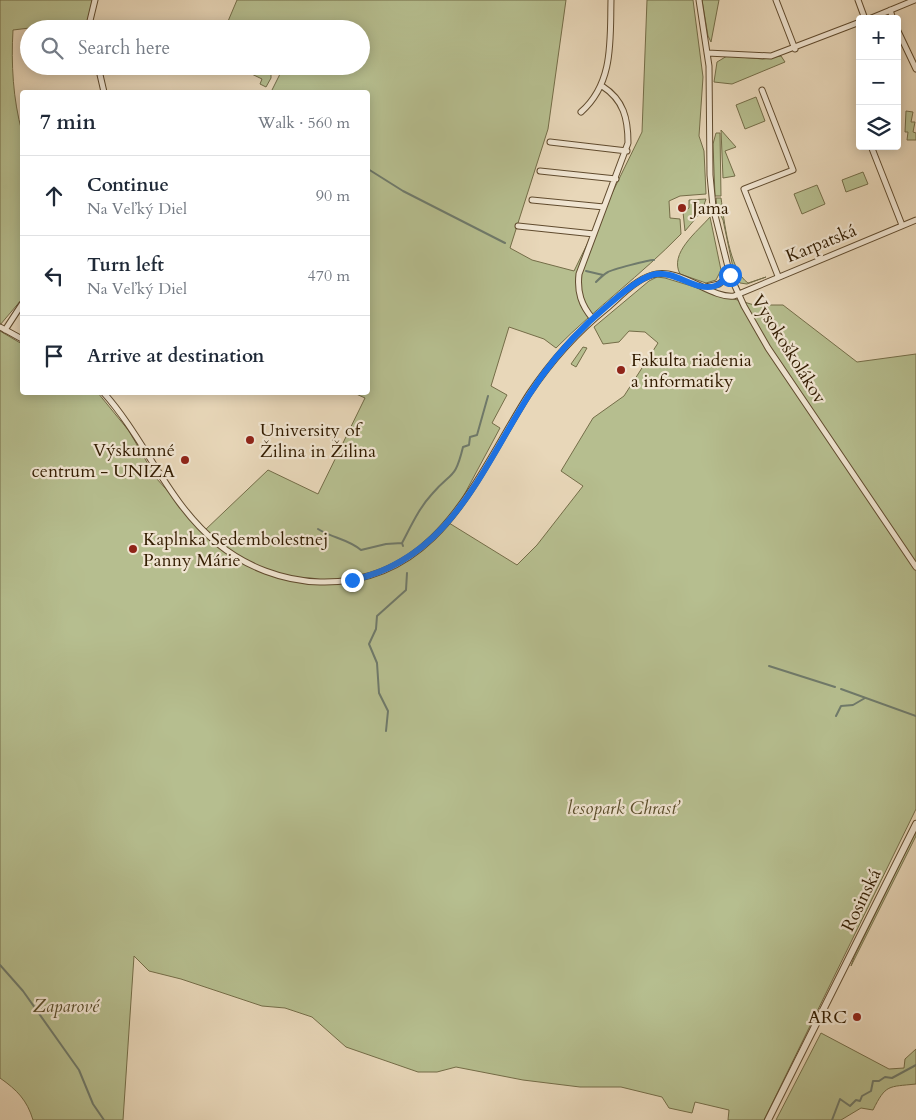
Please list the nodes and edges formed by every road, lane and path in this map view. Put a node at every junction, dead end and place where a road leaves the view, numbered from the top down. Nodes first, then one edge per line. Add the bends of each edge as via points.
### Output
1 (95, 0) edge
2 (611, 0) edge
3 (699, 0) edge
4 (776, 0) edge
5 (858, 0) edge
6 (915, 0) edge
7 (890, 10) junction
8 (865, 15) edge
9 (877, 15) edge
10 (892, 15) edge
11 (90, 20) edge
12 (856, 24) edge
13 (901, 37) edge
14 (795, 49) junction
15 (707, 53) junction
16 (916, 69) edge
17 (100, 75) edge
18 (602, 86) junction
19 (104, 90) edge
20 (762, 90) dead end
21 (581, 112) dead end
22 (550, 142) dead end
23 (872, 150) edge
24 (627, 151) junction
25 (540, 171) dead end
26 (616, 179) junction
27 (532, 200) dead end
28 (604, 207) junction
29 (916, 220) edge
30 (902, 225) junction
31 (518, 226) dead end
32 (594, 234) junction
33 (730, 275) junction
34 (778, 276) junction
35 (706, 287) junction
36 (738, 293) junction
37 (20, 307) edge
38 (594, 318) junction
39 (3, 328) edge
40 (20, 337) edge
41 (106, 395) edge
42 (916, 567) edge
43 (916, 824) edge
44 (768, 1120) edge

1 - 11 street
2 - 18 street via 609,56
3 - 15 street, Vysokoškolákov
4 - 14 street
5 - 8 street
6 - 7 street
7 - 9 street
7 - 10 street
12 - 14 street
13 - 16 street
14 - 15 street via 771,56
15 - 33 street, Vysokoškolákov via 713,207
17 - 19 street
18 - 21 street
18 - 24 street via 616,97 624,111
20 - 34 street via 793,170 744,189
22 - 24 street
23 - 30 street
24 - 26 street
25 - 26 street
26 - 28 street
27 - 28 street
28 - 32 street
29 - 30 street, Karpatská
30 - 34 street, Karpatská
31 - 32 street
32 - 38 street via 577,288 580,301
33 - 35 street via 719,284
33 - 36 street, Vysokoškolákov
34 - 36 street, Karpatská
35 - 36 street via 728,296
35 - 38 street via 670,274 654,274 640,281
36 - 42 street, Vysokoškolákov via 768,348
37 - 39 street
38 - 41 street via 556,356 450,521 423,548 405,560 382,572 352,580 289,579 254,567 230,554 209,536 165,485 129,423
39 - 40 street
43 - 44 street, Rosinská

